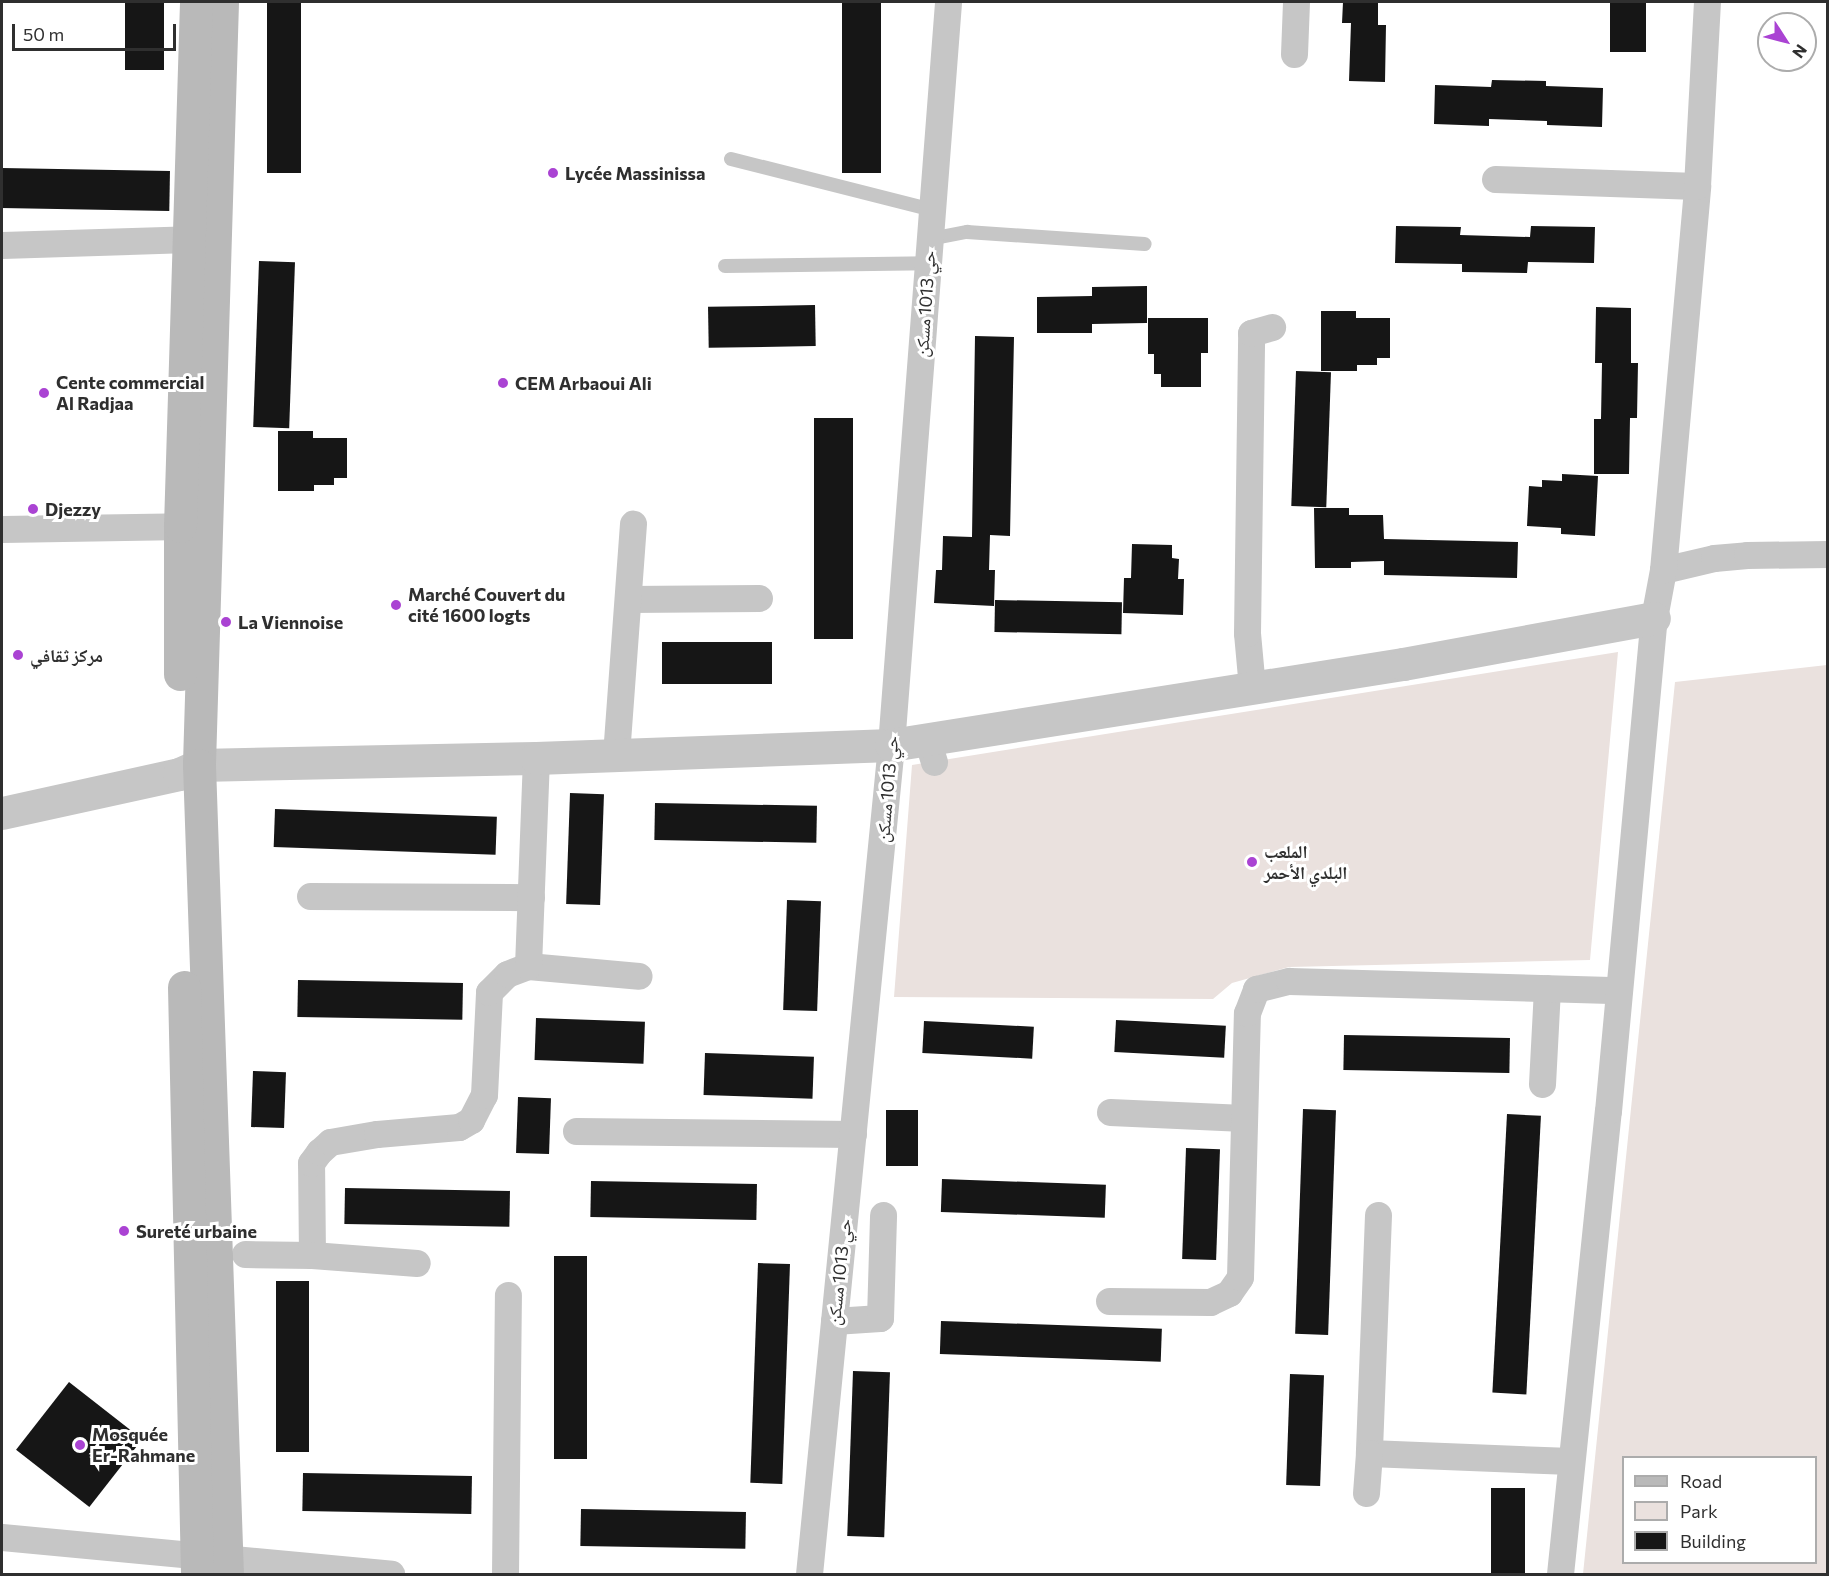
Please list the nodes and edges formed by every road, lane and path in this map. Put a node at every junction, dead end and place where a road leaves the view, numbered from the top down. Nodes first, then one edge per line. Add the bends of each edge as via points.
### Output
1 (196, 2) edge
2 (222, 2) edge
3 (948, 2) edge
4 (1296, 2) edge
5 (1707, 2) edge
6 (1294, 54) dead end
7 (731, 159) dead end
8 (1495, 179) dead end
9 (1697, 186) junction
10 (932, 210) junction
11 (189, 239) junction
12 (1145, 244) dead end
13 (2, 245) edge
14 (929, 251) junction
15 (724, 266) dead end
16 (1272, 327) dead end
17 (633, 524) dead end
18 (193, 526) junction
19 (2, 529) edge
20 (1827, 555) edge
21 (1663, 570) junction
22 (759, 598) dead end
23 (628, 599) junction
24 (1654, 618) junction
25 (1252, 688) junction
26 (891, 745) junction
27 (616, 755) junction
28 (536, 758) junction
29 (189, 770) junction
30 (2, 813) edge
31 (310, 896) dead end
32 (531, 897) junction
33 (528, 966) junction
34 (639, 976) dead end
35 (1547, 988) junction
36 (1619, 990) junction
37 (1542, 1084) dead end
38 (1110, 1112) dead end
39 (1244, 1118) junction
40 (576, 1131) dead end
41 (853, 1134) junction
42 (883, 1215) dead end
43 (1378, 1215) dead end
44 (244, 1254) dead end
45 (312, 1255) junction
46 (417, 1263) dead end
47 (508, 1295) dead end
48 (1109, 1301) dead end
49 (834, 1321) junction
50 (1369, 1453) junction
51 (1571, 1461) junction
52 (1366, 1493) dead end
53 (2, 1537) edge
54 (212, 1566) edge
55 (362, 1573) edge
56 (391, 1575) edge
57 (505, 1575) edge
58 (809, 1575) edge
59 (1560, 1575) edge

1 - 11 main road
2 - 18 main road
3 - 10 street, حي 1013 مسكن
4 - 6 street
5 - 9 street
7 - 10 lane
8 - 9 street
9 - 21 street
10 - 14 street, حي 1013 مسكن
11 - 13 street
11 - 18 main road
12 - 14 lane via 967,232
14 - 15 lane
14 - 26 street, حي 1013 مسكن
16 - 25 street via 1251,333 1247,633
17 - 23 street
18 - 19 street
18 - 29 main road
20 - 21 street via 1714,558
21 - 24 street
22 - 23 street
23 - 27 street
24 - 25 street
24 - 36 street
25 - 26 street via 930,751
26 - 27 street
26 - 41 street, حي 1013 مسكن
27 - 28 street
28 - 29 street
28 - 32 street
29 - 30 street
29 - 54 main road
31 - 32 street
32 - 33 street
33 - 34 street
33 - 45 street via 507,974 489,992 484,1095 471,1120 459,1127 330,1142 319,1152 311,1164
35 - 36 street
35 - 37 street
35 - 39 street via 1289,981 1256,988 1247,1012
36 - 51 street
38 - 39 street
39 - 48 street via 1240,1277 1229,1293 1210,1302
40 - 41 street
41 - 49 street, حي 1013 مسكن
42 - 49 street via 880,1318
43 - 50 street
44 - 45 street
45 - 46 street
47 - 57 street
49 - 58 street, حي 1013 مسكن
50 - 51 street
50 - 52 street
51 - 59 street
53 - 54 street
54 - 55 street
55 - 56 street

